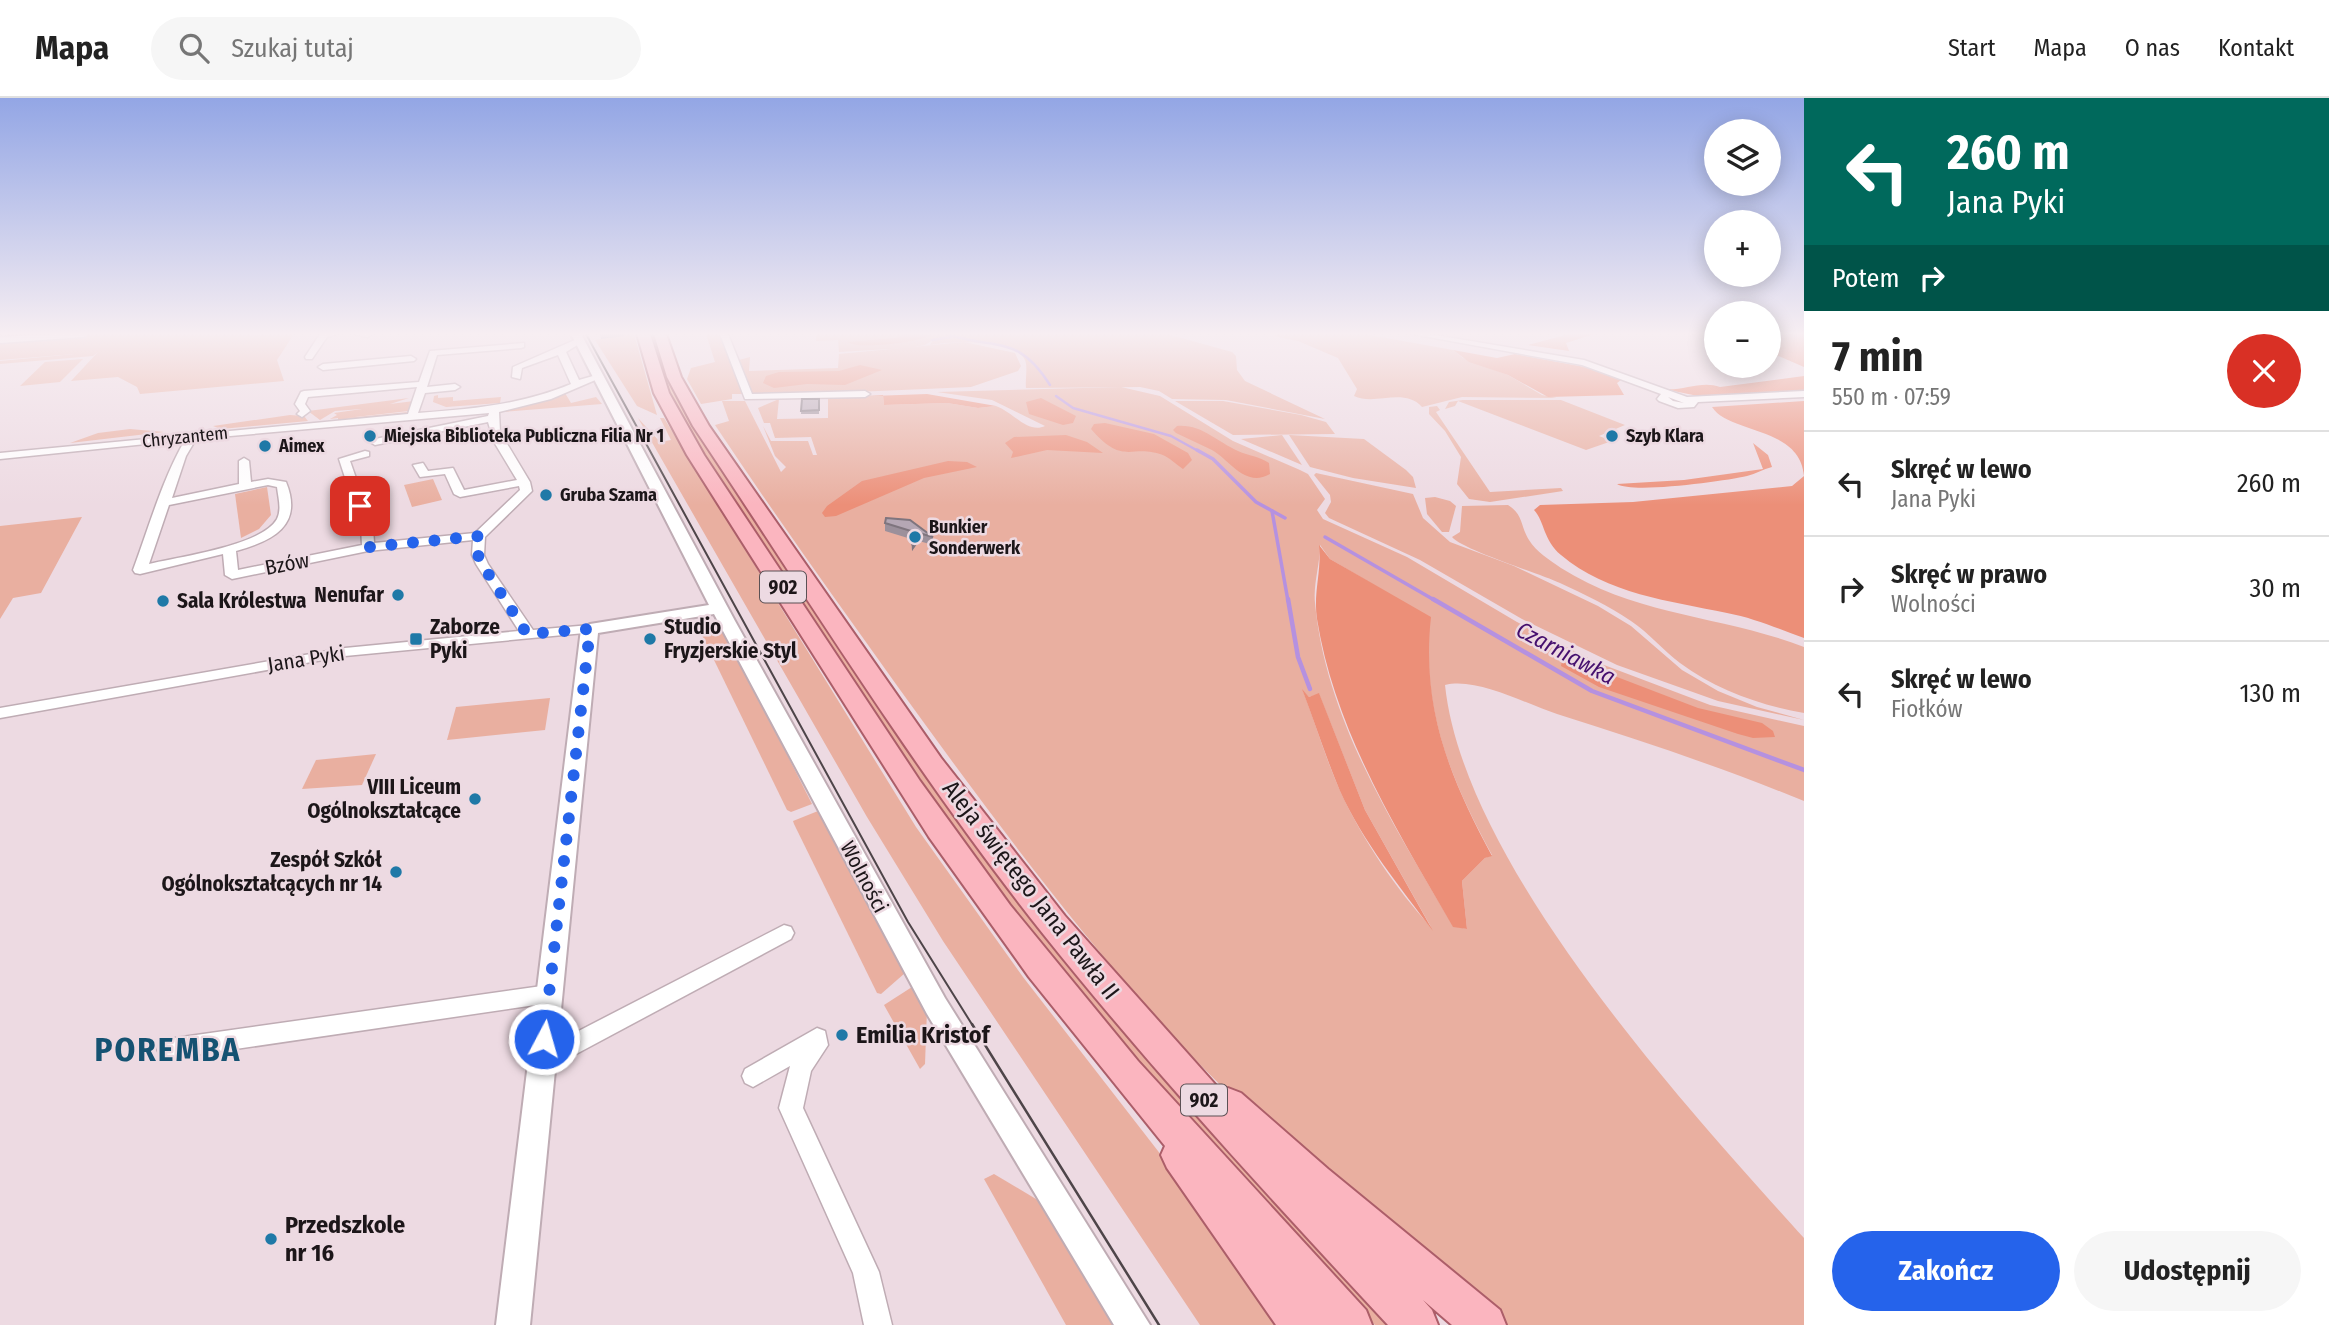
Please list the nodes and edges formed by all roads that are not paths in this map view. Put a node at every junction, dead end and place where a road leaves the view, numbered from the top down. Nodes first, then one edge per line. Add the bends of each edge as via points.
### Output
1 (350, 391) edge
2 (421, 391) edge
3 (560, 391) edge
4 (605, 391) edge
5 (669, 391) edge
6 (679, 391) edge
7 (685, 391) edge
8 (746, 391) edge
9 (1656, 391) edge
10 (864, 394) dead end
11 (1804, 394) edge
12 (686, 412) junction
13 (302, 414) dead end
14 (493, 414) junction
15 (412, 416) junction
16 (192, 436) junction
17 (375, 442) dead end
18 (340, 446) dead end
19 (365, 454) dead end
20 (0, 456) edge
21 (344, 459) junction
22 (244, 461) dead end
23 (419, 465) dead end
24 (524, 482) junction
25 (245, 486) junction
26 (164, 503) junction
27 (478, 540) junction
28 (369, 547) junction
29 (229, 549) junction
30 (723, 614) junction
31 (590, 629) junction
32 (527, 634) junction
33 (0, 713) edge
34 (784, 933) dead end
35 (549, 994) junction
36 (1115, 998) junction
37 (1092, 1032) junction
38 (168, 1049) dead end
39 (542, 1061) junction
40 (753, 1076) dead end
41 (513, 1325) edge
42 (878, 1325) edge
43 (1133, 1325) edge
44 (1302, 1325) edge
45 (1351, 1325) edge
46 (1417, 1325) edge
47 (1485, 1325) edge

1 - 13 street via 304,394
2 - 15 street
3 - 14 street, Chryzantem
4 - 30 street, Wolności
5 - 12 main road, 902
6 - 12 main road, 902
7 - 12 main road
8 - 10 street via 748,397
9 - 11 street via 1665,395 1661,397 1664,401 1678,405 1693,404 1690,400
12 - 36 main road, Aleja świętego Jana Pawła II / 902 via 970,817
12 - 37 main road, Aleja świętego Jana Pawła II / 902 via 936,824 999,914
14 - 15 street, Chryzantem
14 - 17 street
14 - 24 street via 496,436
15 - 16 street, Chryzantem
16 - 20 street, Chryzantem
16 - 26 street, Bzów
18 - 21 street
19 - 21 street
21 - 28 street via 367,527
22 - 25 street
23 - 24 street via 424,475 449,470 460,494
24 - 27 street via 526,491
25 - 26 street, Bzów
25 - 29 street, Bzów via 282,484 285,512 267,534
26 - 29 street, Bzów via 140,570
27 - 28 street
27 - 32 street via 482,564
28 - 29 street, Bzów via 232,575
30 - 31 street, Jana Pyki
30 - 43 street, Wolności via 936,1006
31 - 32 street, Jana Pyki
31 - 35 street
32 - 33 street, Jana Pyki via 345,652
34 - 39 street
35 - 38 street
35 - 39 street
36 - 46 main road, Aleja świętego Jana Pawła II / 902 via 1296,1200
36 - 47 main road via 1314,1183
37 - 44 main road
37 - 45 main road, Aleja świętego Jana Pawła II / 902
39 - 41 street
40 - 42 street via 817,1038 801,1068 791,1108 866,1272

